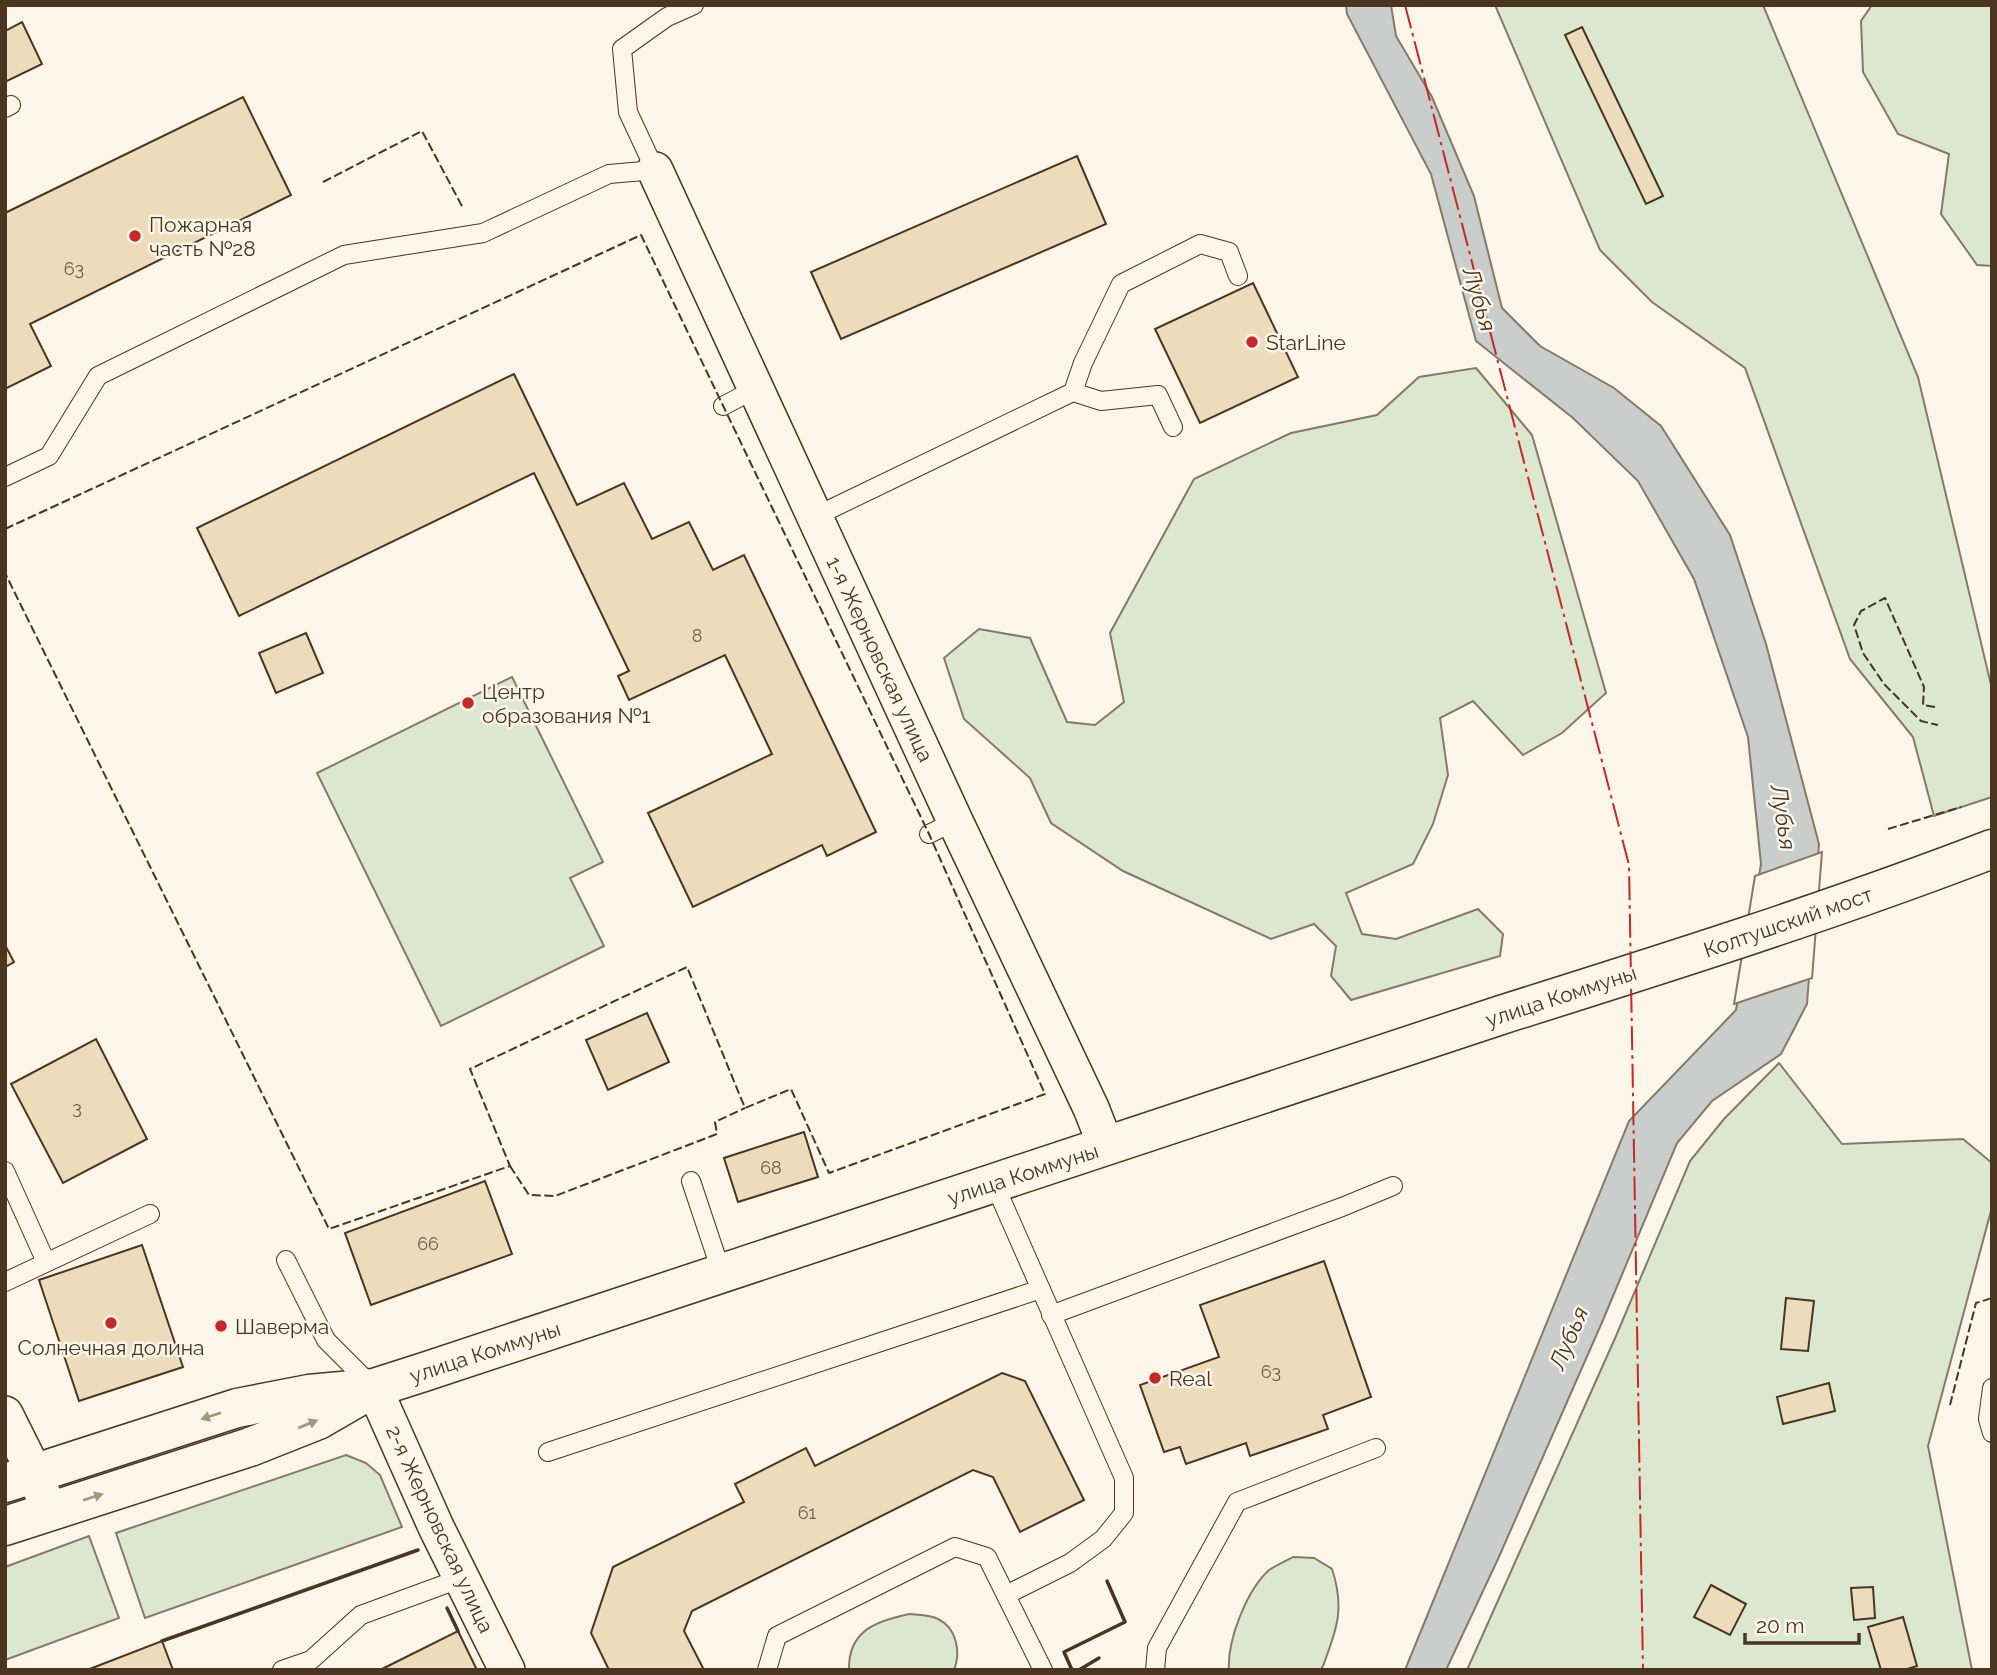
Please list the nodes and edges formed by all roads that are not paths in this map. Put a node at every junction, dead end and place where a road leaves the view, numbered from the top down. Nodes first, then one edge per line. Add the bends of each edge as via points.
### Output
1 (694, 5) edge
2 (655, 170) junction
3 (1238, 276) dead end
4 (755, 389) junction
5 (1073, 392) junction
6 (723, 406) dead end
7 (1173, 427) dead end
8 (5, 478) edge
9 (814, 517) junction
10 (1992, 849) edge
11 (1672, 961) joint
12 (1106, 1146) junction
13 (5, 1171) edge
14 (691, 1181) dead end
15 (994, 1183) junction
16 (1393, 1186) dead end
17 (150, 1214) dead end
18 (286, 1260) dead end
19 (46, 1262) junction
20 (722, 1274) junction
21 (5, 1282) edge
22 (1041, 1289) junction
23 (1051, 1314) junction
24 (374, 1388) junction
25 (1992, 1388) edge
26 (5, 1414) edge
27 (1992, 1433) edge
28 (1376, 1448) dead end
29 (548, 1452) dead end
30 (20, 1479) edge
31 (49, 1511) junction
32 (5, 1526) edge
33 (462, 1578) junction
34 (1006, 1595) junction
35 (314, 1665) edge
36 (282, 1670) edge
37 (507, 1670) edge
38 (767, 1670) edge
39 (1043, 1670) edge
40 (1155, 1670) edge

1 - 2 lane via 667,17 622,49 628,112
2 - 4 street, 1-я Жерновская улица
2 - 8 lane via 609,174 483,233 344,255 98,376 49,456
3 - 5 lane via 1229,252 1200,244 1121,284
4 - 6 lane
4 - 9 street, 1-я Жерновская улица
5 - 7 lane via 1101,401 1158,396
5 - 9 lane
9 - 12 street, 1-я Жерновская улица via 942,827 1091,1108
10 - 11 main road, Колтушский мост
11 - 12 main road, улица Коммуны
12 - 15 main road, улица Коммуны
13 - 19 lane
14 - 20 lane
15 - 20 main road, улица Коммуны
15 - 22 lane
16 - 23 lane
17 - 19 lane
18 - 24 lane via 326,1340
19 - 21 lane
20 - 24 main road, улица Коммуны
22 - 23 lane
22 - 29 lane
23 - 34 lane via 1124,1478 1124,1513 1103,1539 1070,1563
24 -> 30 main road, улица Коммуны via 237,1408
31 -> 24 main road, улица Коммуны via 250,1447 318,1420
24 - 33 street, 2-я Жерновская улица
25 - 27 lane via 1988,1419
26 - 30 street
28 - 40 lane via 1237,1502 1157,1648
30 - 31 street
31 - 32 main road, улица Коммуны
33 - 35 lane via 361,1615
33 - 37 street, 2-я Жерновская улица
34 - 38 lane via 987,1557 955,1547 777,1636
34 - 39 lane
35 - 36 lane

